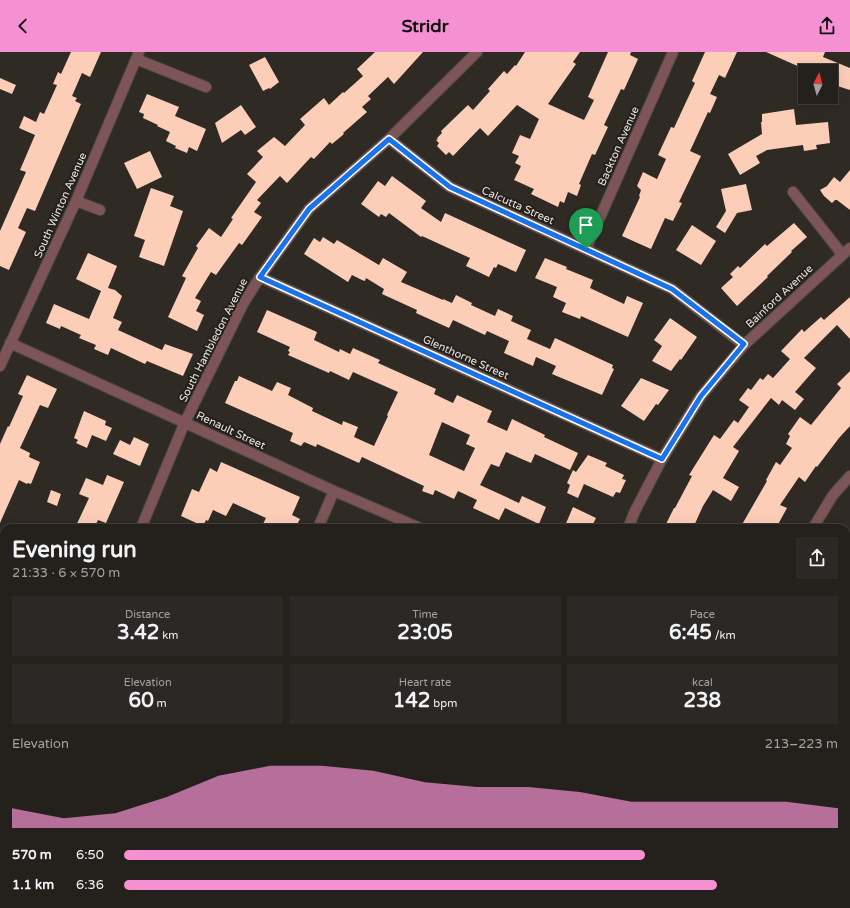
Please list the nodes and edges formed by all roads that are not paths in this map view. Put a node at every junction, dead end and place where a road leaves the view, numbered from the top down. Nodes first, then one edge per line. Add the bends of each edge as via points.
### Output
1 (477, 52) edge
2 (673, 52) edge
3 (138, 55) edge
4 (206, 88) dead end
5 (389, 139) junction
6 (793, 192) dead end
7 (76, 201) junction
8 (100, 210) dead end
9 (586, 249) junction
10 (846, 251) edge
11 (260, 277) junction
12 (10, 342) junction
13 (744, 344) junction
14 (0, 366) edge
15 (185, 422) junction
16 (662, 459) junction
17 (850, 476) edge
18 (334, 492) junction
19 (143, 524) edge
20 (320, 524) edge
21 (410, 524) edge
22 (630, 524) edge
23 (816, 524) edge

1 - 5 street, South Hambledon Avenue
2 - 9 street, Backton Avenue
3 - 4 street
3 - 7 street, South Winton Avenue
5 - 9 street, Calcutta Street via 450,187
5 - 11 street, South Hambledon Avenue via 309,209
6 - 10 street
7 - 8 street
7 - 12 street, South Winton Avenue
9 - 13 street, Calcutta Street via 672,289
10 - 13 street, Bainford Avenue
11 - 15 street, South Hambledon Avenue via 243,304
11 - 16 street, Glenthorne Street
12 - 14 street, South Winton Avenue
12 - 15 street, Renault Street
13 - 16 street, Bainford Avenue via 701,396
15 - 18 street, Renault Street
15 - 19 street, South Hambledon Avenue
16 - 22 street, Bainford Avenue
17 - 23 street
18 - 20 street
18 - 21 street, Renault Street

